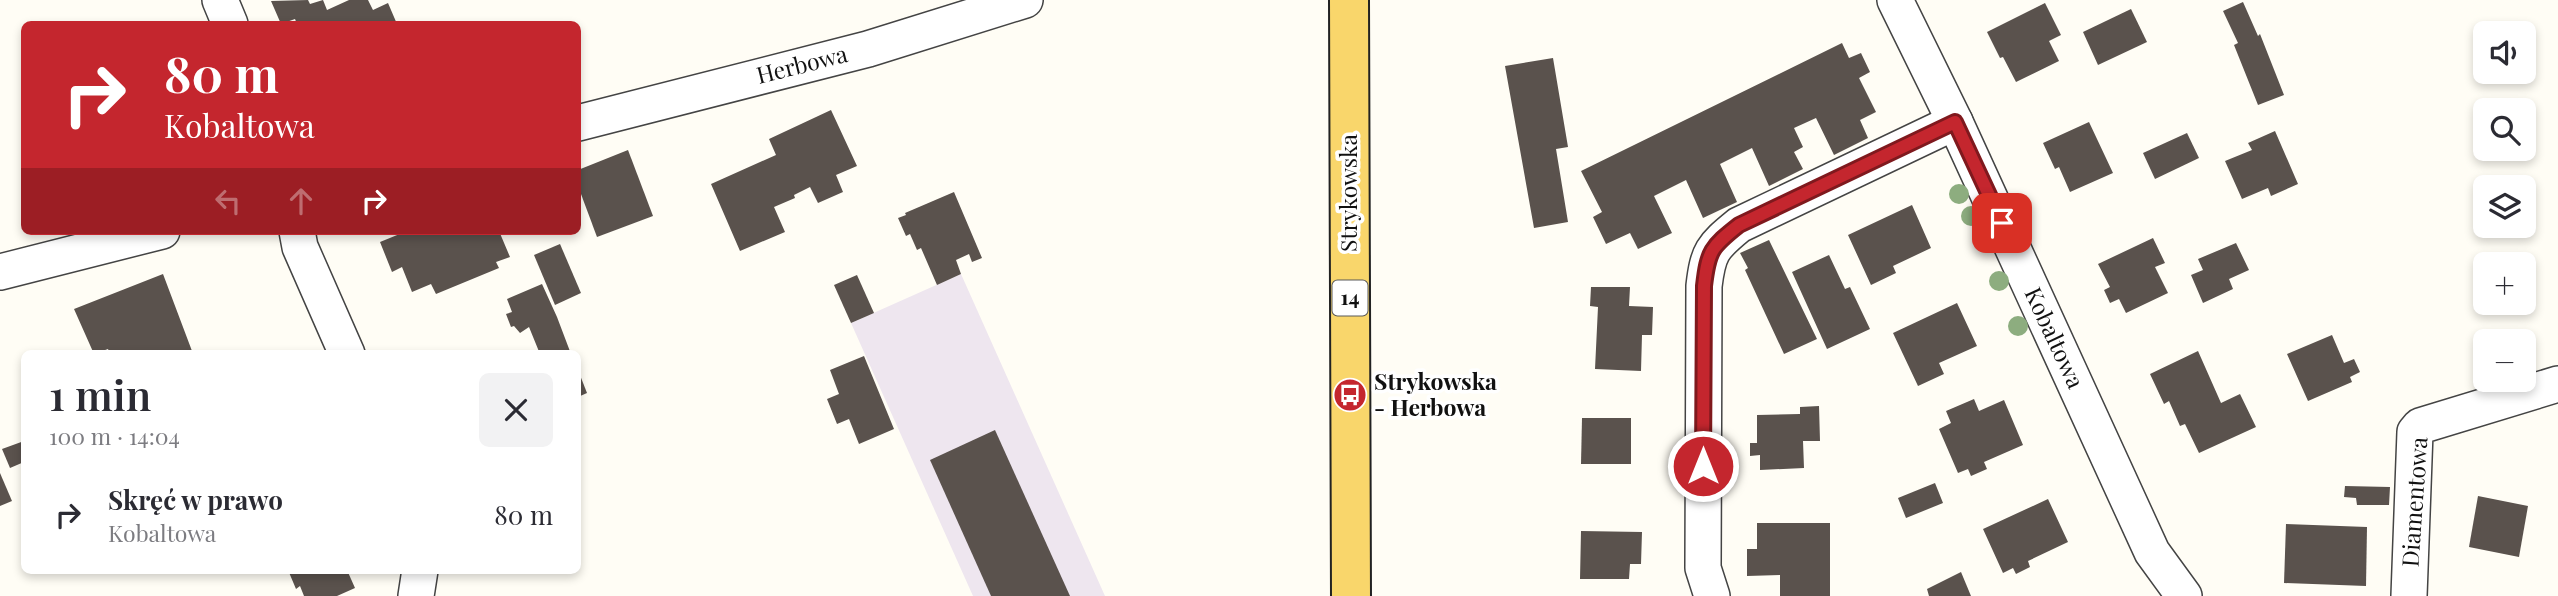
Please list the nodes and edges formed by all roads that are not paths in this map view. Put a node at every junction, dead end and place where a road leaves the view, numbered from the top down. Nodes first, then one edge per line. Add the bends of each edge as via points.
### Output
1 (220, 0) edge
2 (1025, 0) edge
3 (1349, 0) edge
4 (1895, 0) edge
5 (229, 21) edge
6 (581, 122) edge
7 (1955, 122) junction
8 (146, 235) edge
9 (298, 235) edge
10 (0, 272) edge
11 (345, 350) edge
12 (2558, 384) edge
13 (419, 574) edge
14 (416, 596) edge
15 (1351, 596) edge
16 (1712, 596) edge
17 (2183, 596) edge
18 (2409, 596) edge

1 - 5 street
2 - 6 street, Herbowa via 868,49
3 - 15 main road, Strykowska / 14
4 - 7 street, Kobaltowa
7 - 16 street via 1739,225 1720,240 1707,259 1703,568
7 - 17 street, Kobaltowa via 2152,552
8 - 10 street
9 - 11 street
12 - 18 street, Diamentowa via 2420,426 2415,432
13 - 14 street

